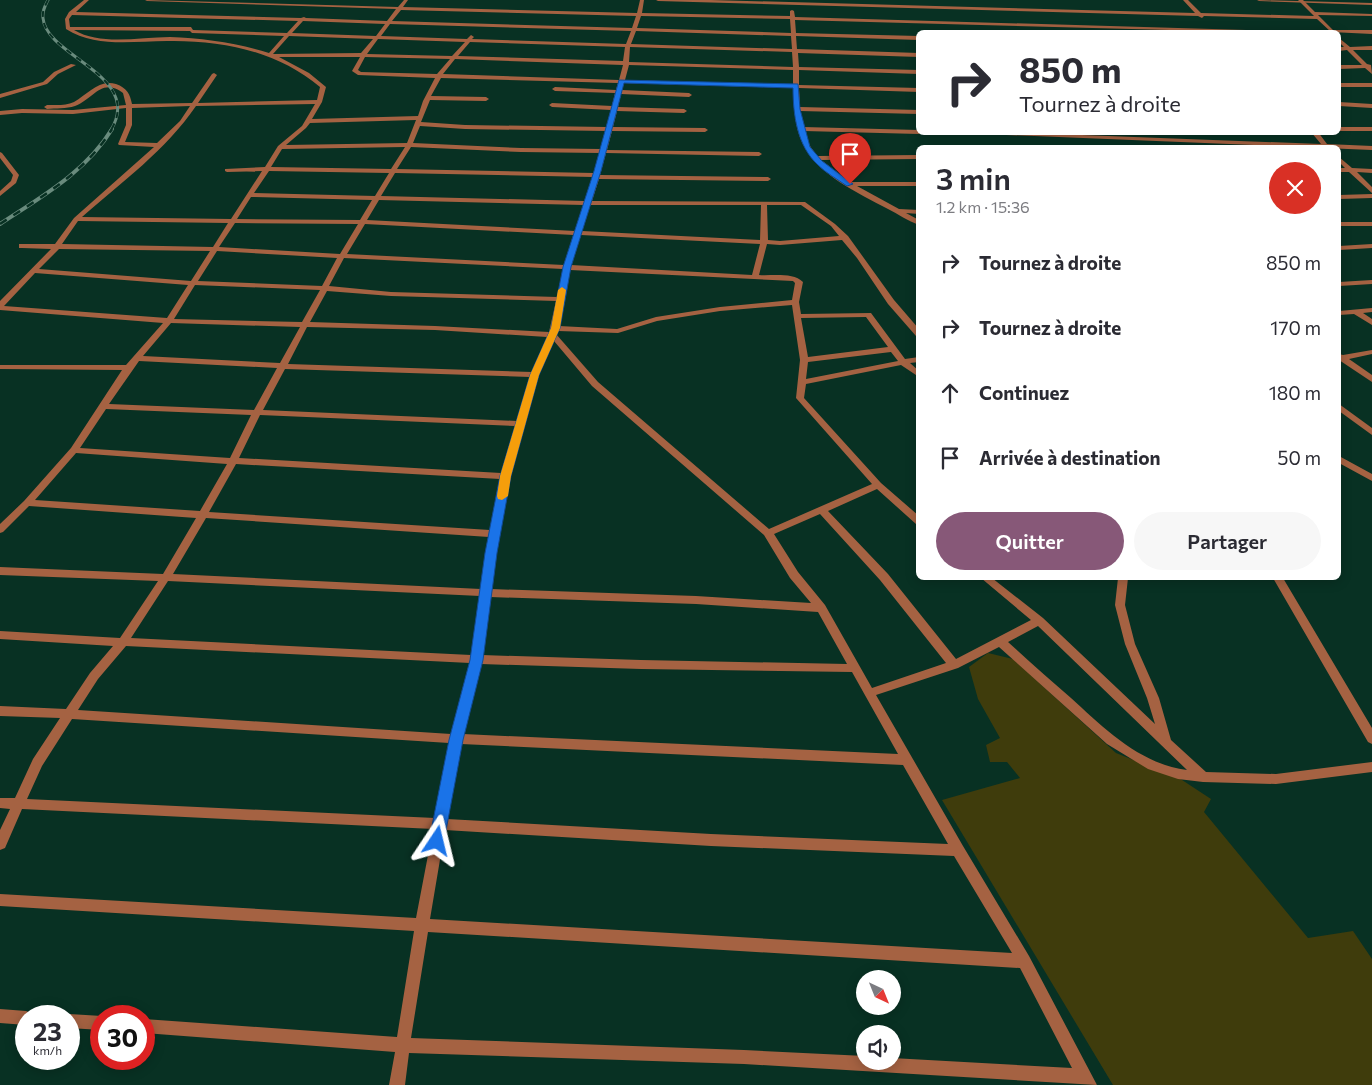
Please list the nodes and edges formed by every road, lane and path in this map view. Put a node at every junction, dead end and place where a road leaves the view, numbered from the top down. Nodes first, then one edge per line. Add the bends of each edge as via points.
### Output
1 (88, 0) edge
2 (147, 0) edge
3 (322, 0) edge
4 (406, 0) edge
5 (642, 0) edge
6 (658, 0) edge
7 (960, 0) edge
8 (1185, 0) edge
9 (1259, 0) edge
10 (220, 1) edge
11 (1300, 1) edge
12 (794, 2) edge
13 (1372, 4) edge
14 (317, 6) junction
15 (400, 8) junction
16 (489, 8) junction
17 (964, 9) junction
18 (312, 11) dead end
19 (207, 12) junction
20 (71, 13) junction
21 (639, 14) junction
22 (307, 15) dead end
23 (1200, 15) junction
24 (1372, 15) edge
25 (1315, 16) junction
26 (793, 18) junction
27 (302, 20) junction
28 (388, 22) junction
29 (478, 26) junction
30 (973, 26) junction
31 (68, 28) junction
32 (192, 30) junction
33 (634, 30) junction
34 (1167, 30) edge
35 (1215, 30) edge
36 (1330, 30) edge
37 (1341, 32) edge
38 (1372, 32) edge
39 (794, 34) junction
40 (286, 35) junction
41 (376, 38) junction
42 (916, 38) edge
43 (181, 40) junction
44 (469, 41) junction
45 (1341, 41) edge
46 (627, 46) junction
47 (1348, 48) junction
48 (1372, 48) edge
49 (1341, 49) edge
50 (794, 51) junction
51 (271, 55) junction
52 (363, 55) junction
53 (916, 55) edge
54 (454, 58) junction
55 (73, 64) dead end
56 (626, 64) junction
57 (1341, 66) edge
58 (1369, 66) edge
59 (796, 68) junction
60 (916, 72) edge
61 (1372, 72) edge
62 (214, 75) dead end
63 (438, 76) junction
64 (622, 81) junction
65 (1341, 85) edge
66 (1372, 85) edge
67 (796, 86) junction
68 (555, 89) dead end
69 (916, 90) edge
70 (618, 93) junction
71 (689, 95) dead end
72 (0, 96) edge
73 (428, 98) junction
74 (486, 99) dead end
75 (319, 102) junction
76 (196, 104) junction
77 (1341, 104) edge
78 (130, 106) junction
79 (552, 106) dead end
80 (1372, 106) edge
81 (614, 108) junction
82 (796, 109) junction
83 (22, 111) junction
84 (684, 111) dead end
85 (916, 112) edge
86 (0, 114) edge
87 (307, 121) junction
88 (419, 121) junction
89 (1341, 128) edge
90 (609, 129) junction
91 (1372, 129) edge
92 (705, 130) dead end
93 (801, 130) junction
94 (916, 132) edge
95 (1044, 135) edge
96 (1057, 135) edge
97 (1316, 135) edge
98 (160, 144) junction
99 (408, 145) junction
100 (1049, 145) dead end
101 (1256, 145) edge
102 (1324, 145) edge
103 (280, 147) junction
104 (1341, 147) edge
105 (1372, 148) edge
106 (603, 151) junction
107 (0, 154) edge
108 (759, 154) dead end
109 (916, 157) edge
110 (818, 161) junction
111 (1341, 161) edge
112 (267, 169) junction
113 (227, 170) dead end
114 (1341, 170) edge
115 (1351, 170) junction
116 (1372, 171) edge
117 (392, 172) junction
118 (596, 176) junction
119 (768, 180) dead end
120 (850, 184) junction
121 (916, 184) edge
122 (1372, 191) edge
123 (0, 194) edge
124 (249, 195) junction
125 (1372, 196) edge
126 (377, 197) junction
127 (1341, 197) edge
128 (588, 203) junction
129 (764, 204) junction
130 (898, 211) junction
131 (916, 212) edge
132 (76, 219) junction
133 (233, 220) junction
134 (916, 221) edge
135 (362, 222) junction
136 (1341, 224) edge
137 (1372, 224) edge
138 (578, 233) junction
139 (845, 238) junction
140 (764, 242) junction
141 (22, 246) dead end
142 (1372, 246) edge
143 (56, 248) junction
144 (1341, 248) edge
145 (214, 249) junction
146 (342, 256) junction
147 (567, 267) junction
148 (34, 271) junction
149 (755, 276) junction
150 (1372, 282) edge
151 (192, 283) junction
152 (1341, 284) edge
153 (324, 288) junction
154 (560, 299) junction
155 (795, 302) junction
156 (1372, 310) edge
157 (1355, 311) junction
158 (1341, 312) edge
159 (798, 316) junction
160 (169, 321) junction
161 (1372, 323) edge
162 (304, 325) junction
163 (554, 331) junction
164 (916, 331) edge
165 (893, 348) junction
166 (1372, 352) edge
167 (1341, 357) edge
168 (136, 358) junction
169 (1341, 358) edge
170 (804, 360) junction
171 (916, 360) edge
172 (904, 363) junction
173 (282, 366) junction
174 (0, 367) edge
175 (128, 368) junction
176 (916, 373) edge
177 (534, 375) junction
178 (1372, 379) edge
179 (803, 382) junction
180 (103, 406) junction
181 (1341, 409) edge
182 (257, 413) junction
183 (520, 424) junction
184 (1372, 432) edge
185 (74, 450) junction
186 (234, 461) junction
187 (1341, 461) edge
188 (505, 476) junction
189 (1372, 478) edge
190 (878, 485) junction
191 (27, 503) junction
192 (822, 510) junction
193 (203, 515) junction
194 (916, 519) edge
195 (0, 530) edge
196 (768, 533) junction
197 (494, 534) junction
198 (0, 571) edge
199 (166, 576) junction
200 (988, 580) edge
201 (1123, 580) edge
202 (1279, 580) edge
203 (485, 592) junction
204 (821, 608) junction
205 (1039, 621) junction
206 (0, 635) edge
207 (1000, 641) junction
208 (123, 642) junction
209 (476, 660) junction
210 (954, 665) junction
211 (855, 668) junction
212 (869, 693) junction
213 (0, 711) edge
214 (70, 714) junction
215 (1372, 739) edge
216 (456, 740) junction
217 (1166, 742) junction
218 (907, 760) junction
219 (1372, 767) edge
220 (1203, 777) junction
221 (0, 803) edge
222 (17, 804) junction
223 (440, 824) junction
224 (0, 844) edge
225 (958, 850) junction
226 (0, 900) edge
227 (422, 924) junction
228 (1024, 961) junction
229 (0, 1016) edge
230 (15, 1017) edge
231 (155, 1027) edge
232 (404, 1045) junction
233 (1086, 1081) edge
234 (397, 1085) edge

1 - 20 street
2 - 10 street
3 - 14 street
4 - 15 street
5 - 21 street
6 - 12 street
7 - 17 street
8 - 23 street
9 - 11 street
10 - 14 street
10 - 19 street
11 - 13 street
11 - 25 street
12 - 17 street
12 - 26 street
14 - 15 street
14 - 18 street
15 - 16 street
15 - 28 street
16 - 21 street
16 - 29 street
17 - 23 street
17 - 30 street
19 - 20 street
19 - 27 street
19 - 32 street
20 - 31 street via 66,19
21 - 26 street
21 - 33 street
22 - 27 street
23 - 25 street
23 - 35 street
24 - 25 street
25 - 36 street
26 - 30 street
26 - 39 street
27 - 28 street
27 - 40 street
28 - 29 street
28 - 41 street
29 - 33 street
29 - 44 street
30 - 34 street
31 - 32 street
31 - 43 street via 90,37
32 - 40 street
32 - 43 street
33 - 39 street
33 - 46 street
37 - 38 street
39 - 42 street
39 - 50 street
40 - 41 street
40 - 51 street
41 - 44 street
41 - 52 street
43 - 51 street
44 - 46 street
44 - 54 street
45 - 47 street
46 - 50 street
46 - 56 street
47 - 48 street
47 - 49 street
47 - 58 street
50 - 53 street
50 - 59 street
51 - 52 street
51 - 75 street via 312,76 323,87
52 - 54 street
52 - 63 street via 356,73
54 - 56 street
54 - 63 street
55 - 72 street via 45,83
56 - 59 street
56 - 64 street
57 - 58 street
58 - 61 street
59 - 60 street
59 - 67 street
62 - 76 street
63 - 64 street
63 - 73 street
64 - 67 street
64 - 70 street
65 - 66 street
67 - 69 street
67 - 82 street
68 - 70 street
70 - 71 street
70 - 81 street
73 - 74 street
73 - 88 street
75 - 76 street
75 - 87 street
76 - 78 street
76 - 98 street
77 - 80 street
78 - 83 street via 73,112
78 - 83 street via 126,92 114,86 96,88 73,104
78 - 98 street via 129,130 121,144
79 - 81 street
81 - 84 street
81 - 90 street
82 - 85 street
82 - 93 street
83 - 86 street
87 - 88 street
87 - 103 street
88 - 90 street via 465,127
88 - 99 street
89 - 91 street
90 - 92 street
90 - 106 street
93 - 94 street
93 - 110 street via 807,147
95 - 100 street
96 - 101 street
97 - 102 street
98 - 132 street
99 - 103 street
99 - 106 street
99 - 117 street
103 - 112 street
104 - 105 street
106 - 108 street
106 - 118 street
107 - 123 street via 16,175 14,182
109 - 110 street via 874,156
110 - 120 street
111 - 115 street
112 - 113 street
112 - 117 street
112 - 124 street
114 - 115 street
115 - 116 street
115 - 122 street
117 - 118 street
117 - 126 street
118 - 119 street
118 - 128 street
120 - 121 street
120 - 130 street
124 - 126 street
124 - 133 street
125 - 127 street
126 - 128 street
126 - 135 street
128 - 129 street
128 - 138 street
129 - 139 street via 803,204 833,225
129 - 140 street
130 - 131 street
130 - 134 street
132 - 133 street
132 - 143 street
133 - 135 street
133 - 145 street
135 - 138 street
135 - 146 street
136 - 137 street
138 - 140 street
138 - 147 street
139 - 140 street
139 - 164 street via 890,302
140 - 149 street
141 - 143 street
142 - 144 street
143 - 145 street
143 - 148 street
145 - 146 street
145 - 151 street
146 - 147 street
146 - 153 street
147 - 149 street
147 - 154 street
148 - 151 street
148 - 160 street via 0,308
149 - 155 street via 795,279 798,282
150 - 152 street
151 - 153 street
151 - 160 street
153 - 154 street via 391,294
153 - 162 street
154 - 163 street
155 - 159 street
155 - 163 street via 656,319 618,331
156 - 157 street
157 - 158 street
157 - 161 street
159 - 165 street via 864,314
159 - 170 street
160 - 162 street
160 - 168 street
162 - 163 street
162 - 173 street
163 - 177 street
163 - 196 street via 595,384
165 - 170 street
165 - 172 street
166 - 167 street
168 - 173 street
168 - 175 street
169 - 178 street
170 - 179 street
171 - 172 street
172 - 176 street
172 - 179 street
173 - 177 street
173 - 182 street
174 - 175 street
175 - 180 street
177 - 183 street
179 - 190 street via 800,398
180 - 182 street
180 - 185 street
181 - 184 street
182 - 183 street
182 - 186 street
183 - 188 street
185 - 186 street
185 - 191 street
186 - 188 street
186 - 193 street
187 - 189 street
188 - 197 street
190 - 192 street
190 - 194 street
191 - 193 street
191 - 195 street
192 - 196 street
192 - 210 street via 884,577
193 - 197 street
193 - 199 street
196 - 204 street via 794,575
197 - 203 street
198 - 199 street
199 - 203 street
199 - 208 street
200 - 205 street
201 - 217 street via 1120,605 1130,644 1153,698
202 - 215 street
203 - 204 street
203 - 209 street
204 - 211 street
205 - 207 street
205 - 217 street
206 - 208 street
207 - 210 street
207 - 220 street via 1110,741 1148,764 1178,774
208 - 209 street
208 - 214 street via 94,676
209 - 211 street via 722,668
209 - 216 street
210 - 212 street
211 - 212 street
212 - 218 street
213 - 214 street
214 - 216 street
214 - 222 street via 37,763
216 - 218 street
216 - 223 street
217 - 220 street
218 - 225 street
219 - 220 street via 1276,780
221 - 222 street
222 - 223 street
222 - 224 street
223 - 225 street
223 - 227 street
225 - 228 street
226 - 227 street
227 - 228 street
227 - 232 street
228 - 233 street
229 - 230 street
231 - 232 street
232 - 233 street via 744,1057
232 - 234 street

